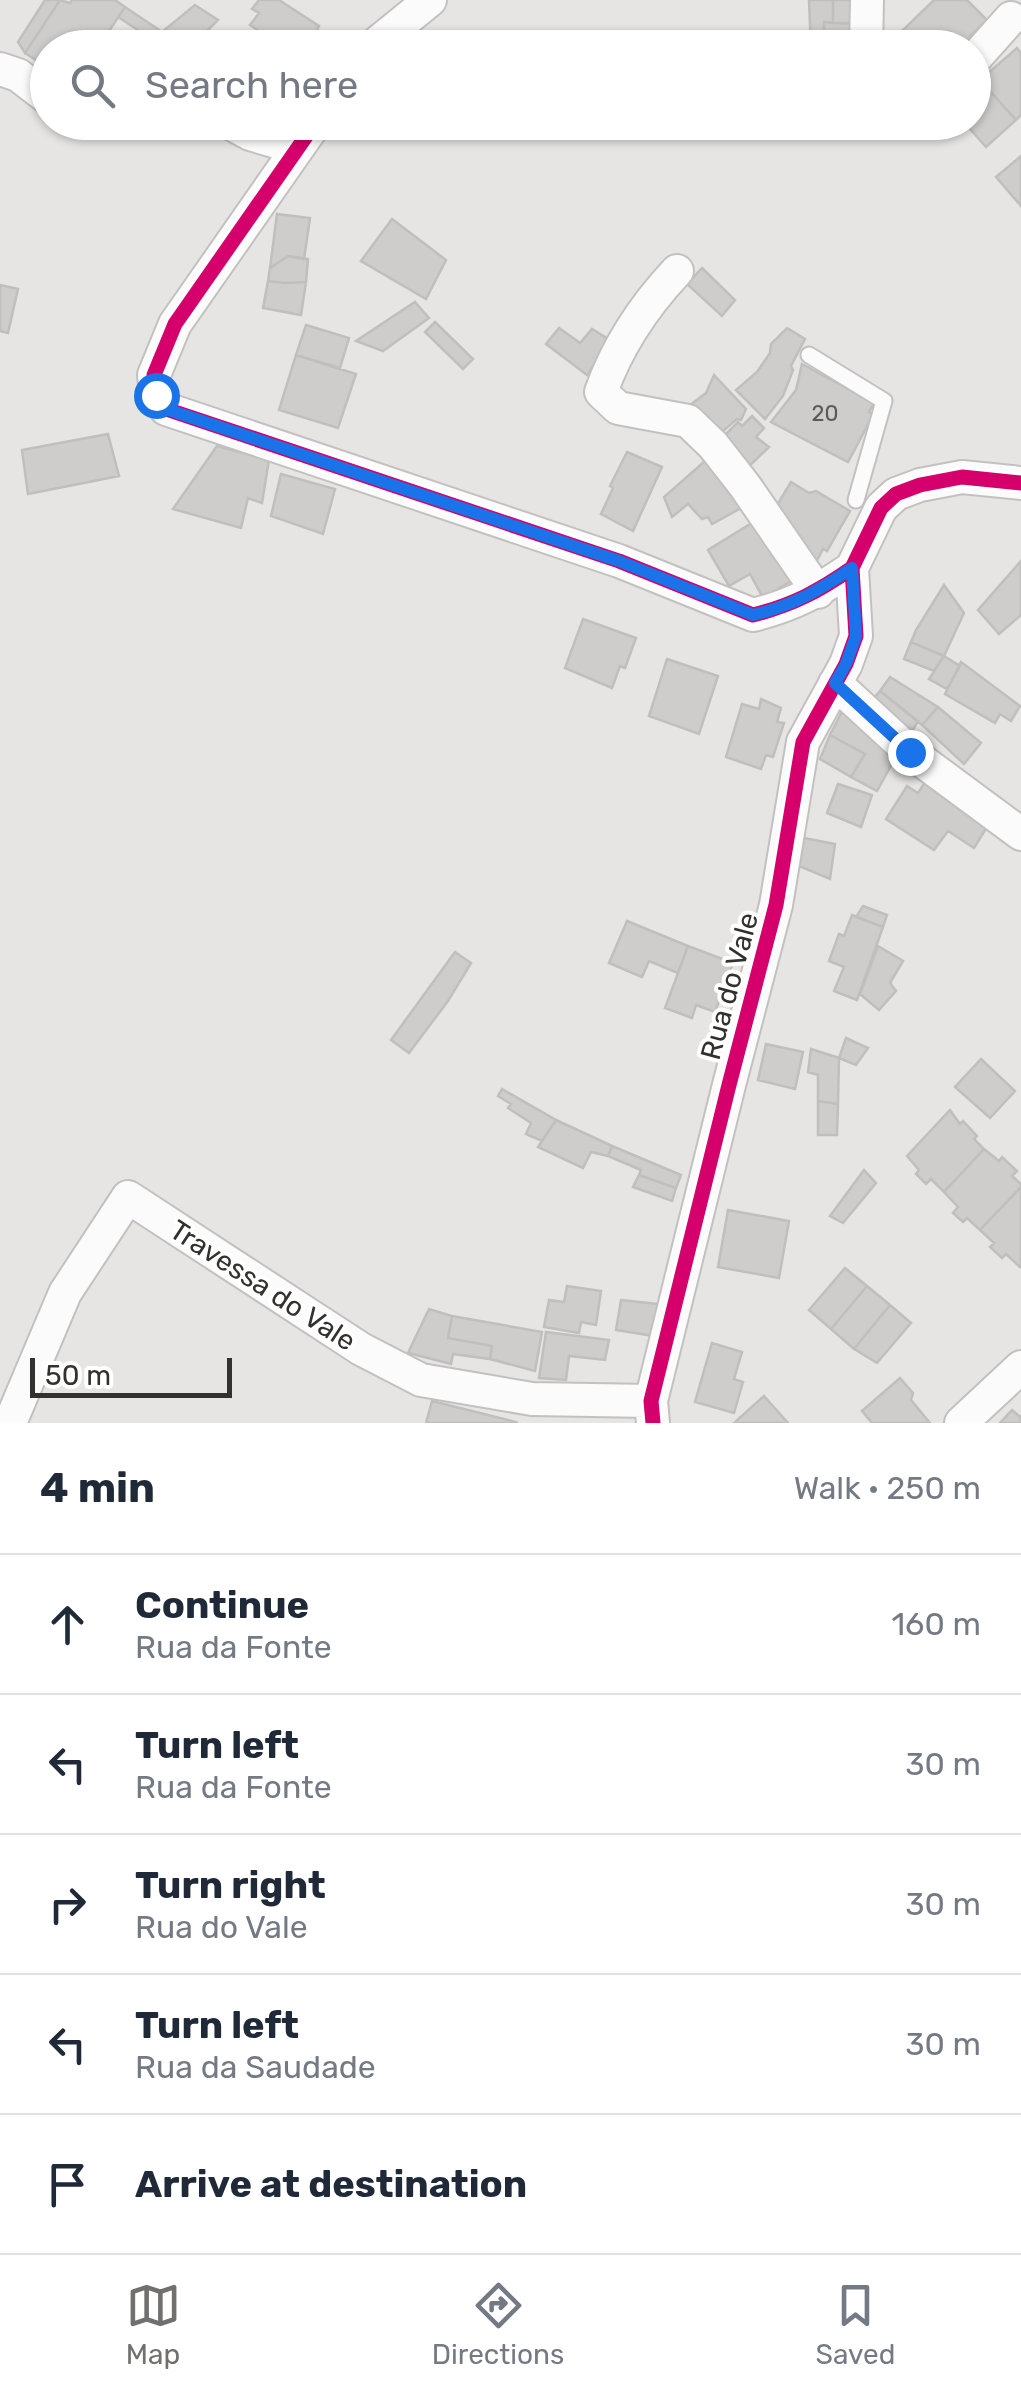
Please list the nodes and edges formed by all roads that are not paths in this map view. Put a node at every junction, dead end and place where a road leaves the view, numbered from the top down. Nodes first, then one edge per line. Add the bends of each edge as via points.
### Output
1 (430, 0) edge
2 (868, 0) edge
3 (1009, 16) edge
4 (393, 30) edge
5 (867, 30) edge
6 (991, 38) edge
7 (0, 70) edge
8 (30, 84) edge
9 (303, 140) edge
10 (677, 271) dead end
11 (809, 355) dead end
12 (1021, 483) edge
13 (856, 500) dead end
14 (852, 568) junction
15 (818, 592) junction
16 (835, 683) junction
17 (1021, 834) edge
18 (1021, 1367) edge
19 (652, 1412) edge
20 (10, 1423) edge
21 (961, 1423) edge

1 - 4 street
2 - 5 street
3 - 6 street
7 - 8 street
9 - 15 street via 175,324 154,375 166,409 619,561 753,615
10 - 15 street via 650,300 600,392 618,408 688,421 714,445
11 - 13 lane via 884,401
12 - 14 street via 962,476 896,494 881,508
14 - 15 street
14 - 16 street, Rua do Vale via 856,636
16 - 17 street via 910,752
16 - 19 street, Rua do Vale via 803,742 776,905
18 - 21 street
19 - 20 street, Travessa do Vale via 421,1380 128,1198 64,1293

